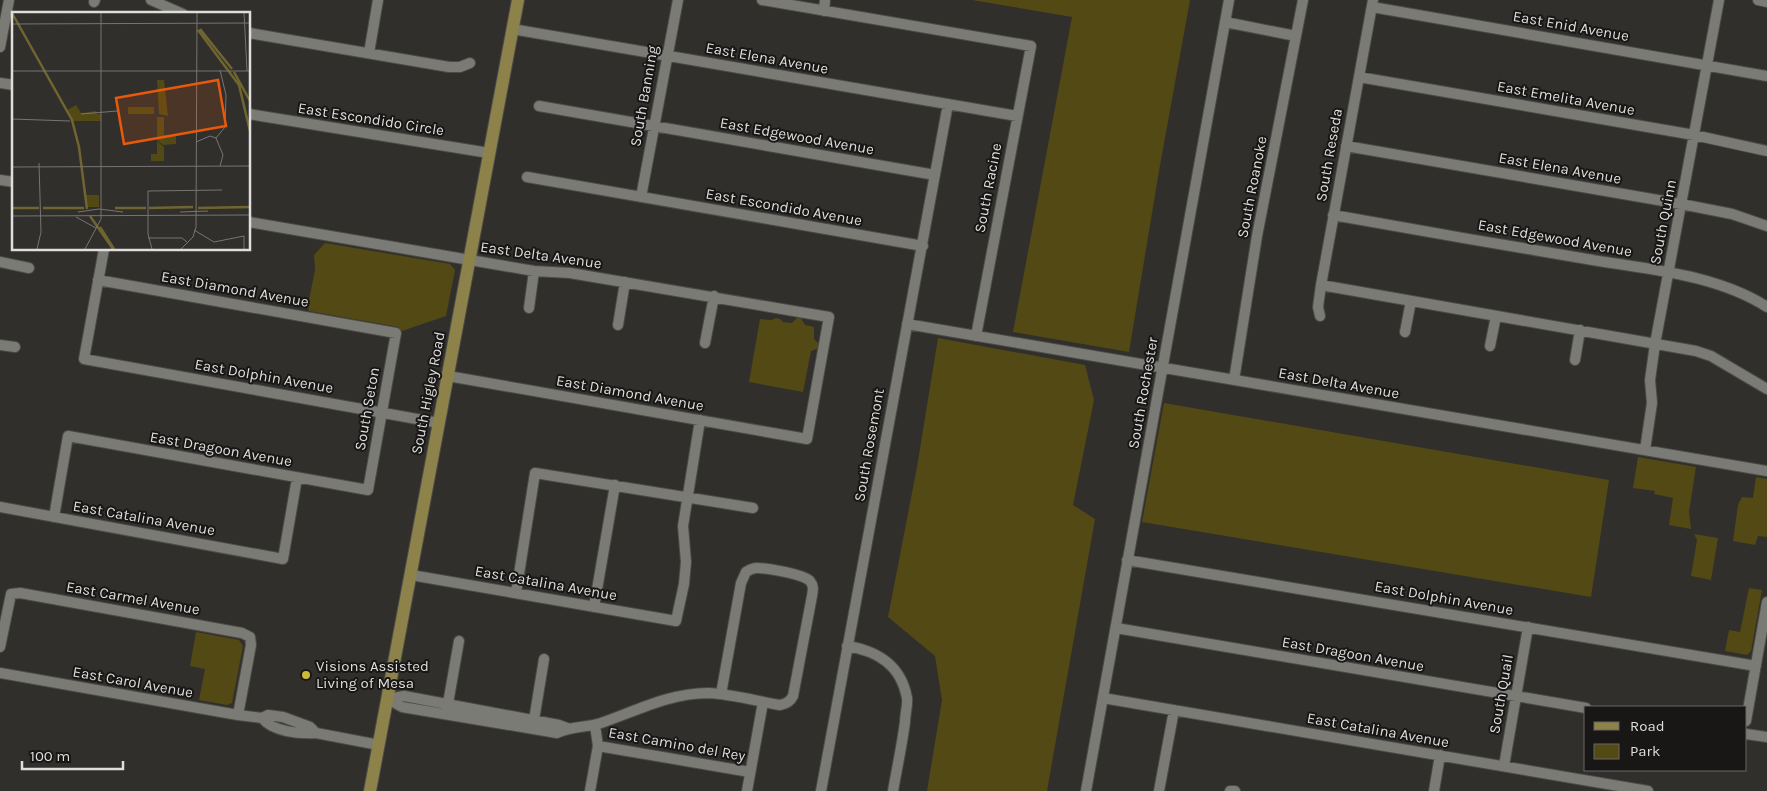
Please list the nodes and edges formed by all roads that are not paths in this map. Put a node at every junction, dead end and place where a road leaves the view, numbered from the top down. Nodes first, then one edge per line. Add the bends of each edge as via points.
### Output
1 (9, 0) edge
2 (151, 0) edge
3 (378, 0) edge
4 (518, 0) edge
5 (678, 0) edge
6 (762, 0) edge
7 (826, 0) edge
8 (1229, 0) edge
9 (1302, 0) edge
10 (1718, 0) edge
11 (1758, 0) edge
12 (1767, 2) edge
13 (1372, 4) edge
14 (824, 11) junction
15 (178, 12) edge
16 (1225, 22) junction
17 (512, 29) junction
18 (250, 33) edge
19 (1296, 36) junction
20 (0, 47) edge
21 (369, 53) junction
22 (666, 56) junction
23 (470, 63) dead end
24 (1706, 65) junction
25 (1767, 76) edge
26 (1359, 77) junction
27 (948, 104) junction
28 (539, 106) dead end
29 (250, 114) edge
30 (1017, 116) junction
31 (654, 127) junction
32 (1694, 135) junction
33 (1346, 146) junction
34 (1767, 151) edge
35 (489, 154) junction
36 (935, 175) junction
37 (526, 177) dead end
38 (641, 197) junction
39 (1681, 204) junction
40 (1333, 216) junction
41 (250, 222) edge
42 (1767, 226) edge
43 (922, 246) junction
44 (104, 250) edge
45 (469, 260) junction
46 (0, 262) edge
47 (29, 268) dead end
48 (534, 271) junction
49 (1668, 273) junction
50 (98, 280) junction
51 (626, 282) junction
52 (1321, 285) junction
53 (714, 296) junction
54 (1411, 301) junction
55 (1767, 307) edge
56 (528, 308) dead end
57 (1320, 316) dead end
58 (1496, 316) junction
59 (907, 324) junction
60 (618, 325) dead end
61 (1580, 330) junction
62 (1405, 332) dead end
63 (396, 333) joint
64 (976, 336) junction
65 (705, 343) dead end
66 (1655, 344) junction
67 (0, 345) edge
68 (1490, 346) dead end
69 (16, 348) dead end
70 (1575, 360) dead end
71 (1164, 367) junction
72 (448, 376) junction
73 (1234, 380) junction
74 (1767, 389) edge
75 (382, 412) junction
76 (700, 420) junction
77 (439, 423) junction
78 (806, 439) joint
79 (1645, 450) junction
80 (1767, 471) edge
81 (297, 478) junction
82 (615, 485) junction
83 (368, 490) joint
84 (687, 496) junction
85 (0, 507) edge
86 (753, 508) dead end
87 (54, 517) junction
88 (1127, 560) junction
89 (411, 575) junction
90 (516, 593) junction
91 (1767, 602) edge
92 (594, 607) junction
93 (1116, 628) junction
94 (1528, 628) junction
95 (459, 641) dead end
96 (847, 646) junction
97 (0, 647) edge
98 (544, 660) dead end
99 (1756, 666) junction
100 (0, 673) edge
101 (721, 694) junction
102 (1516, 697) junction
103 (1103, 698) junction
104 (388, 700) junction
105 (763, 702) junction
106 (1584, 708) edge
107 (447, 709) junction
108 (1174, 710) junction
109 (238, 715) junction
110 (1747, 716) edge
111 (533, 725) junction
112 (595, 725) junction
113 (1747, 734) edge
114 (1767, 737) edge
115 (379, 745) junction
116 (598, 746) junction
117 (1440, 756) junction
118 (1504, 766) junction
119 (750, 772) junction
120 (370, 791) edge
121 (590, 791) edge
122 (747, 791) edge
123 (821, 791) edge
124 (893, 791) edge
125 (1086, 791) edge
126 (1159, 791) edge
127 (1434, 791) edge
128 (1648, 791) edge

1 - 20 street
2 - 15 street
3 - 21 street
4 - 17 main road, South Higley Road
5 - 22 street, South Banning
6 - 14 street
7 - 14 street
8 - 16 street, South Rochester
9 - 19 street, South Roanoke
10 - 24 street, South Quinn
11 - 12 street
13 - 24 street, East Enid Avenue
13 - 26 street, South Reseda
14 - 30 street, South Racine via 1031,46
16 - 19 street
16 - 71 street, South Rochester
17 - 22 street, East Elena Avenue
17 - 35 main road, South Higley Road
18 - 21 street
19 - 73 street, South Roanoke via 1257,236
21 - 23 street via 449,67
22 - 27 street, East Elena Avenue
22 - 31 street, South Banning
24 - 25 street, East Enid Avenue
24 - 32 street, South Quinn
26 - 32 street, East Emelita Avenue
26 - 33 street, South Reseda
27 - 30 street, East Elena Avenue
27 - 36 street, South Rosemont
28 - 31 street, East Edgewood Avenue
29 - 35 street, East Escondido Circle
30 - 64 street, South Racine
31 - 36 street, East Edgewood Avenue
31 - 38 street, South Banning
32 - 34 street, East Emelita Avenue
32 - 39 street, South Quinn
33 - 39 street, East Elena Avenue
33 - 40 street, South Reseda
35 - 45 main road, South Higley Road
36 - 43 street, South Rosemont
37 - 38 street
38 - 43 street, East Escondido Avenue
39 - 42 street, East Elena Avenue via 1732,214
39 - 49 street, South Quinn
40 - 49 street, East Edgewood Avenue
40 - 52 street, South Reseda
41 - 45 street, East Delta Avenue
43 - 59 street, South Rosemont
44 - 50 street
45 - 48 street, East Delta Avenue
45 - 72 main road, South Higley Road
46 - 47 street
48 - 51 street, East Delta Avenue
48 - 56 street
49 - 55 street, East Edgewood Avenue via 1732,288
49 - 66 street, South Quinn
50 - 63 street, East Diamond Avenue
50 - 75 street, East Dolphin Avenue via 84,359
51 - 53 street, East Delta Avenue
51 - 60 street
52 - 54 street
52 - 57 street, South Reseda
53 - 65 street
53 - 78 street, East Delta Avenue via 829,317
54 - 58 street
54 - 62 street
58 - 61 street
58 - 68 street
59 - 64 street, East Delta Avenue
59 - 96 street, South Rosemont
61 - 66 street
61 - 70 street
63 - 75 street, South Seton
64 - 71 street, East Delta Avenue
66 - 74 street via 1711,356
66 - 79 street, South Quinn via 1650,380 1652,403
67 - 69 street
71 - 73 street, East Delta Avenue
71 - 88 street, South Rochester
72 - 76 street, East Diamond Avenue
72 - 77 main road, South Higley Road
73 - 79 street, East Delta Avenue
75 - 77 street, East Dolphin Avenue
75 - 83 street, South Seton
76 - 78 street, East Diamond Avenue
76 - 84 street
77 - 89 main road, South Higley Road
79 - 80 street, East Delta Avenue
81 - 83 street, East Dragoon Avenue
81 - 87 street, East Dragoon Avenue via 68,436
81 - 87 street, East Catalina Avenue via 283,559
82 - 84 street
82 - 90 street via 535,473
82 - 92 street
84 - 86 street
84 - 92 street, East Catalina Avenue via 683,526 686,562 676,621
85 - 87 street, East Catalina Avenue
88 - 93 street, South Rochester
88 - 94 street, East Dolphin Avenue
89 - 90 street, East Catalina Avenue
89 - 104 main road, South Higley Road
90 - 92 street, East Catalina Avenue
91 - 99 street
93 - 102 street, East Dragoon Avenue
93 - 103 street, South Rochester
94 - 99 street, East Dolphin Avenue
94 - 102 street, South Quail
95 - 107 street
96 - 123 street, South Rosemont
96 - 124 street via 866,649 884,659 896,671 903,685 907,700
97 - 109 street, East Carmel Avenue via 11,594 20,593 242,633 250,637 251,645
98 - 111 street
99 - 110 street
100 - 109 street, East Carol Avenue
101 - 105 street
101 - 105 street via 743,576 756,568 806,578 813,588 793,696 780,705
101 - 112 street via 683,695
102 - 106 street, East Dragoon Avenue
102 - 118 street, South Quail
103 - 108 street, East Catalina Avenue
103 - 125 street, South Rochester
104 - 107 street via 402,707
104 - 115 main road, South Higley Road
105 - 119 street
107 - 111 street
108 - 117 street, East Catalina Avenue
108 - 126 street
109 - 115 street, East Carol Avenue via 283,717 310,727 316,733
111 - 112 street via 557,733 567,728
112 - 116 street
113 - 114 street
115 - 120 main road, South Higley Road
116 - 119 street, East Camino del Rey
116 - 121 street
117 - 118 street, East Catalina Avenue
117 - 127 street
118 - 128 street, East Catalina Avenue
119 - 122 street

